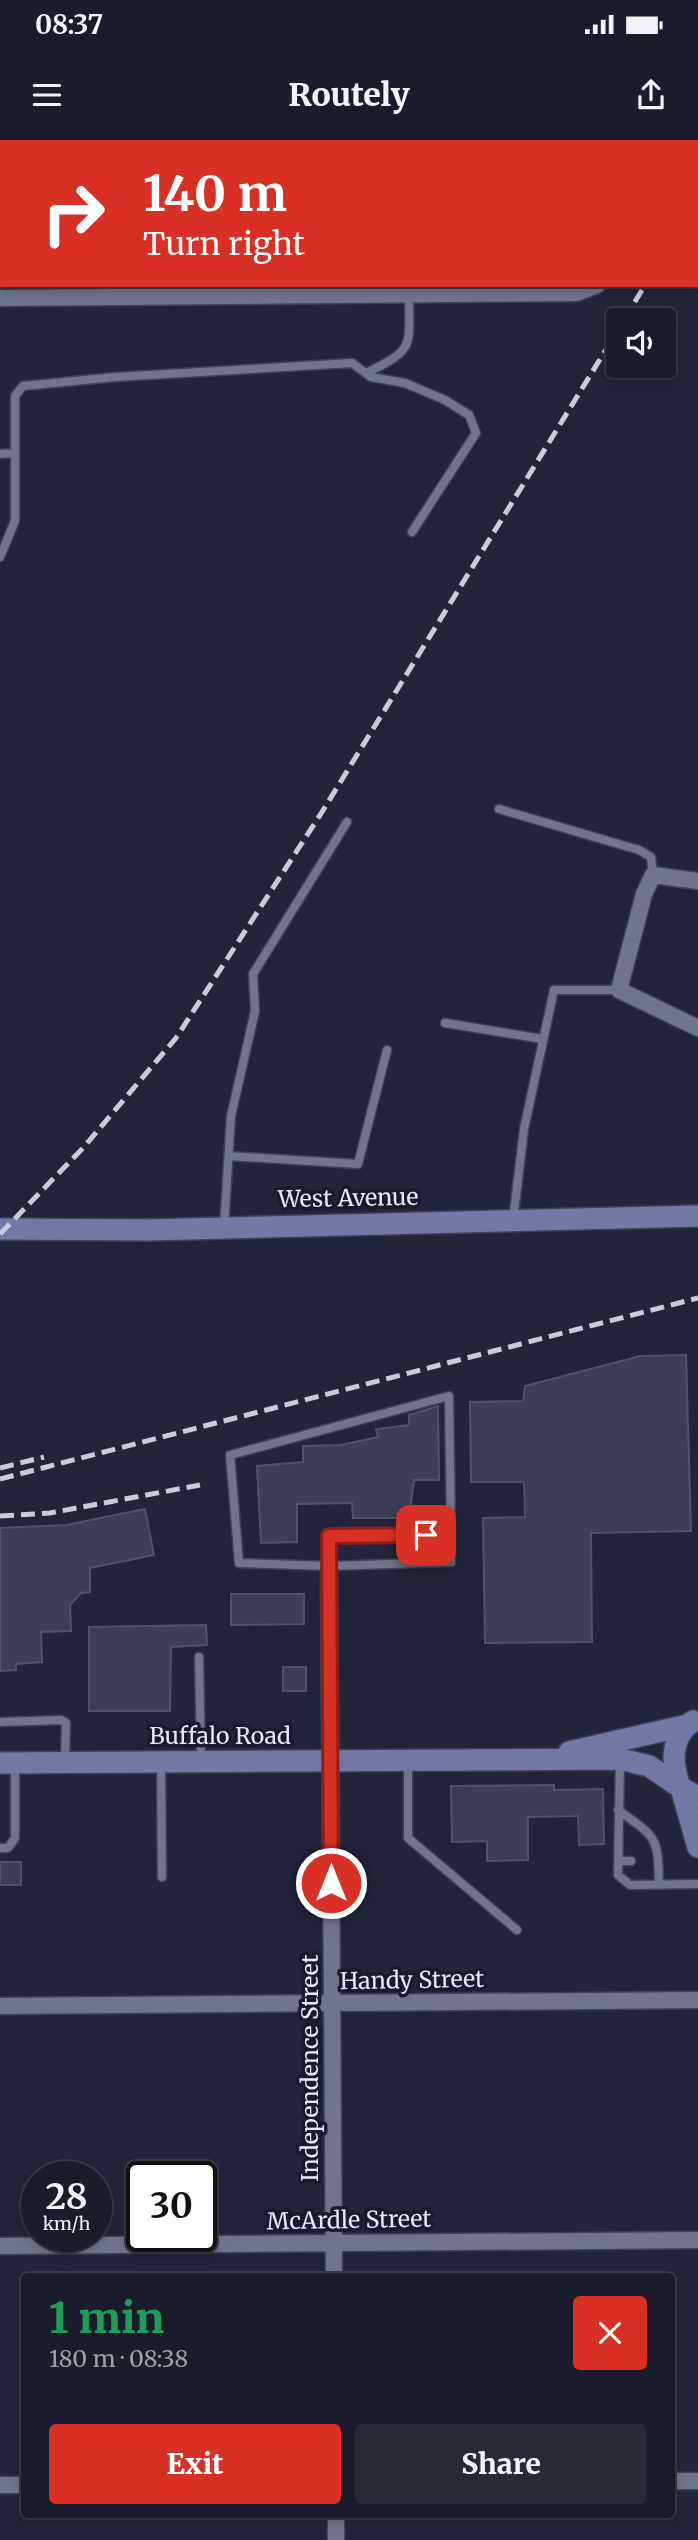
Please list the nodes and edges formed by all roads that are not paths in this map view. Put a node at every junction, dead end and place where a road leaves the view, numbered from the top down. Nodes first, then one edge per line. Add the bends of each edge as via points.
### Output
1 (592, 287) edge
2 (409, 294) junction
3 (0, 298) edge
4 (366, 373) junction
5 (15, 453) junction
6 (0, 454) edge
7 (412, 532) dead end
8 (1, 551) edge
9 (499, 809) dead end
10 (347, 822) dead end
11 (653, 875) junction
12 (698, 881) edge
13 (619, 990) junction
14 (446, 1023) dead end
15 (698, 1028) edge
16 (544, 1039) junction
17 (387, 1050) dead end
18 (229, 1156) junction
19 (698, 1216) edge
20 (513, 1221) junction
21 (224, 1228) junction
22 (0, 1229) edge
23 (451, 1534) junction
24 (329, 1566) junction
25 (199, 1657) dead end
26 (694, 1719) edge
27 (0, 1723) edge
28 (525, 1759) junction
29 (620, 1759) junction
30 (408, 1760) junction
31 (331, 1761) junction
32 (201, 1762) junction
33 (8, 1763) edge
34 (65, 1763) junction
35 (162, 1763) junction
36 (687, 1791) edge
37 (618, 1810) junction
38 (698, 1847) edge
39 (0, 1848) edge
40 (618, 1861) junction
41 (631, 1861) dead end
42 (162, 1877) dead end
43 (698, 1884) edge
44 (659, 1885) junction
45 (517, 1930) dead end
46 (698, 2000) edge
47 (332, 2003) junction
48 (0, 2006) edge
49 (698, 2240) edge
50 (334, 2243) junction
51 (0, 2246) edge
52 (334, 2273) edge
53 (675, 2481) edge
54 (698, 2481) edge
55 (0, 2485) edge
56 (21, 2485) edge
57 (336, 2518) edge
58 (336, 2540) edge

1 - 2 street via 576,293
2 - 3 street
2 - 4 lane via 409,343 404,352
4 - 5 lane via 352,363 23,386 15,396
4 - 7 lane via 444,400 469,415 476,433
5 - 6 lane
5 - 8 lane via 15,521
9 - 11 lane via 639,850 651,857
10 - 18 lane via 253,974 255,1011 231,1116
11 - 12 street
11 - 13 street
13 - 15 street
13 - 16 lane via 554,990
14 - 16 lane
16 - 20 lane via 524,1129
17 - 18 lane via 358,1164
18 - 21 lane
19 - 20 main road, West Avenue
20 - 21 main road, West Avenue
21 - 22 main road, West Avenue
23 - 24 lane via 451,1562
23 - 24 lane via 329,1536
23 - 24 lane via 449,1396 230,1455 239,1563
24 - 31 street, Independence Street
25 - 32 lane
26 - 28 main road, Buffalo Road via 588,1748
26 - 36 main road via 673,1753
27 - 34 lane via 66,1723
28 - 29 main road, Buffalo Road
28 - 30 main road, Buffalo Road
29 - 36 main road, Buffalo Road via 649,1766
29 - 37 lane
30 - 31 main road, Buffalo Road
30 - 45 lane via 408,1838
31 - 32 main road, Buffalo Road
31 - 47 street, Independence Street
32 - 35 main road, Buffalo Road
33 - 34 main road, Buffalo Road
33 - 39 lane via 15,1838 8,1848
34 - 35 main road, Buffalo Road
35 - 42 lane
36 - 38 main road
37 - 40 lane
37 - 44 lane via 652,1834 658,1848 654,1860
40 - 41 lane
40 - 44 lane via 622,1882
43 - 44 lane
46 - 47 street, Handy Street
47 - 48 street, Handy Street
47 - 50 street, Independence Street
49 - 50 street, McArdle Street
50 - 51 street, McArdle Street
50 - 52 street, Independence Street
53 - 54 street
55 - 56 street
57 - 58 street

